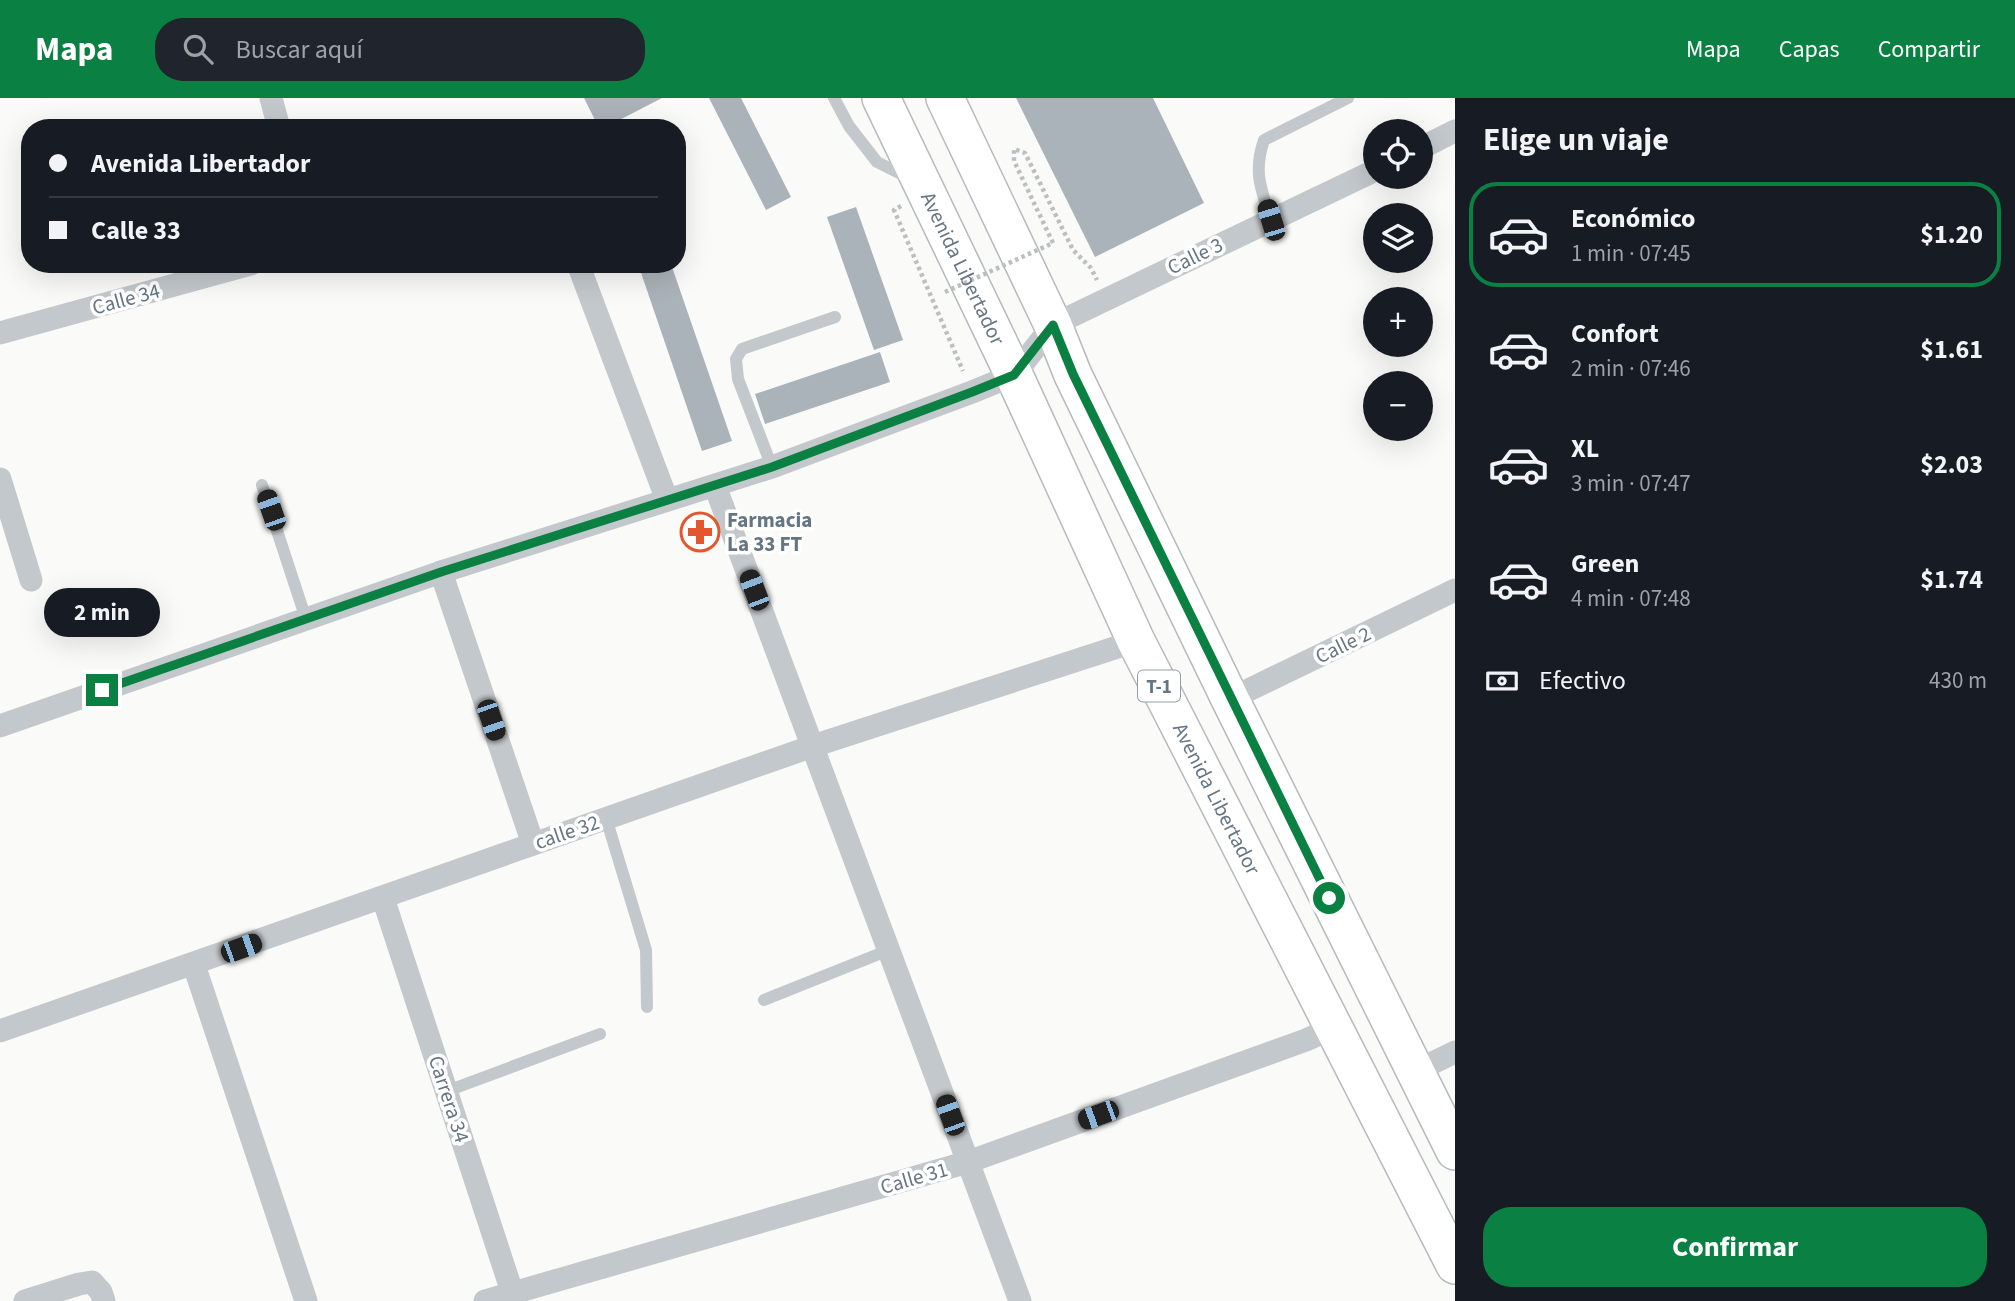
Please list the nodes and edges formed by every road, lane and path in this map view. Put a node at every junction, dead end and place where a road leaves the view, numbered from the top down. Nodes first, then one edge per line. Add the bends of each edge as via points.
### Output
1 (271, 98) edge
2 (834, 98) edge
3 (881, 98) edge
4 (946, 98) edge
5 (1348, 98) edge
6 (277, 119) edge
7 (1455, 131) edge
8 (1433, 142) edge
9 (1363, 176) edge
10 (922, 184) junction
11 (908, 218) dead end
12 (1271, 220) junction
13 (218, 273) edge
14 (582, 273) edge
15 (939, 280) dead end
16 (1100, 285) dead end
17 (835, 317) dead end
18 (1053, 325) junction
19 (0, 333) edge
20 (1014, 375) junction
21 (972, 392) junction
22 (772, 467) junction
23 (0, 479) edge
24 (262, 485) dead end
25 (715, 486) junction
26 (667, 500) junction
27 (441, 572) junction
28 (32, 580) dead end
29 (1455, 590) edge
30 (306, 619) junction
31 (1136, 641) junction
32 (1230, 699) junction
33 (0, 726) edge
34 (813, 746) junction
35 (606, 818) junction
36 (533, 844) junction
37 (383, 898) junction
38 (889, 950) junction
39 (194, 965) junction
40 (764, 1000) dead end
41 (647, 1007) dead end
42 (1334, 1027) junction
43 (0, 1031) edge
44 (600, 1034) dead end
45 (1455, 1052) edge
46 (1416, 1071) junction
47 (447, 1090) junction
48 (1455, 1151) edge
49 (968, 1162) junction
50 (1455, 1265) edge
51 (513, 1297) edge
52 (25, 1301) edge
53 (104, 1301) edge
54 (306, 1301) edge
55 (485, 1301) edge
56 (1020, 1301) edge

1 - 6 street
2 - 10 lane via 877,162
3 - 10 main road, Avenida Libertador / T-1
4 - 18 main road
5 - 12 lane via 1264,140 1257,176
7 - 8 street
9 - 12 street, Calle 3
10 - 20 main road, Avenida Libertador / T-1
11 - 21 path via 902,205 894,210
12 - 18 street, Calle 3
13 - 19 street, Calle 34
14 - 26 street
15 - 16 path, bridge via 945,292 1053,243 1014,161 1014,149 1025,153 1073,250
17 - 22 lane via 742,349 736,359 738,379
18 - 20 street
18 - 32 main road
20 - 21 street
20 - 31 main road, Avenida Libertador / T-1
21 - 22 street
22 - 25 street
23 - 28 street
24 - 30 lane
25 - 26 street
25 - 34 street
26 - 27 street
27 - 30 street
27 - 36 street
29 - 32 street, Calle 2
30 - 33 street
31 - 34 street, calle 32
31 - 42 main road, Avenida Libertador / T-1
32 - 46 main road
34 - 35 street, calle 32
34 - 38 street
35 - 36 street, calle 32
35 - 41 lane via 646,950
36 - 37 street, calle 32
37 - 39 street, calle 32
37 - 47 street, Carrera 34
38 - 40 lane
38 - 49 street
39 - 43 street, calle 32
39 - 54 street
42 - 49 street, Calle 31
42 - 50 main road, Avenida Libertador / T-1
44 - 47 lane
45 - 46 street
46 - 48 main road
47 - 51 street, Carrera 34
49 - 51 street, Calle 31
49 - 56 street
51 - 55 street, Calle 31
52 - 53 street via 92,1282

